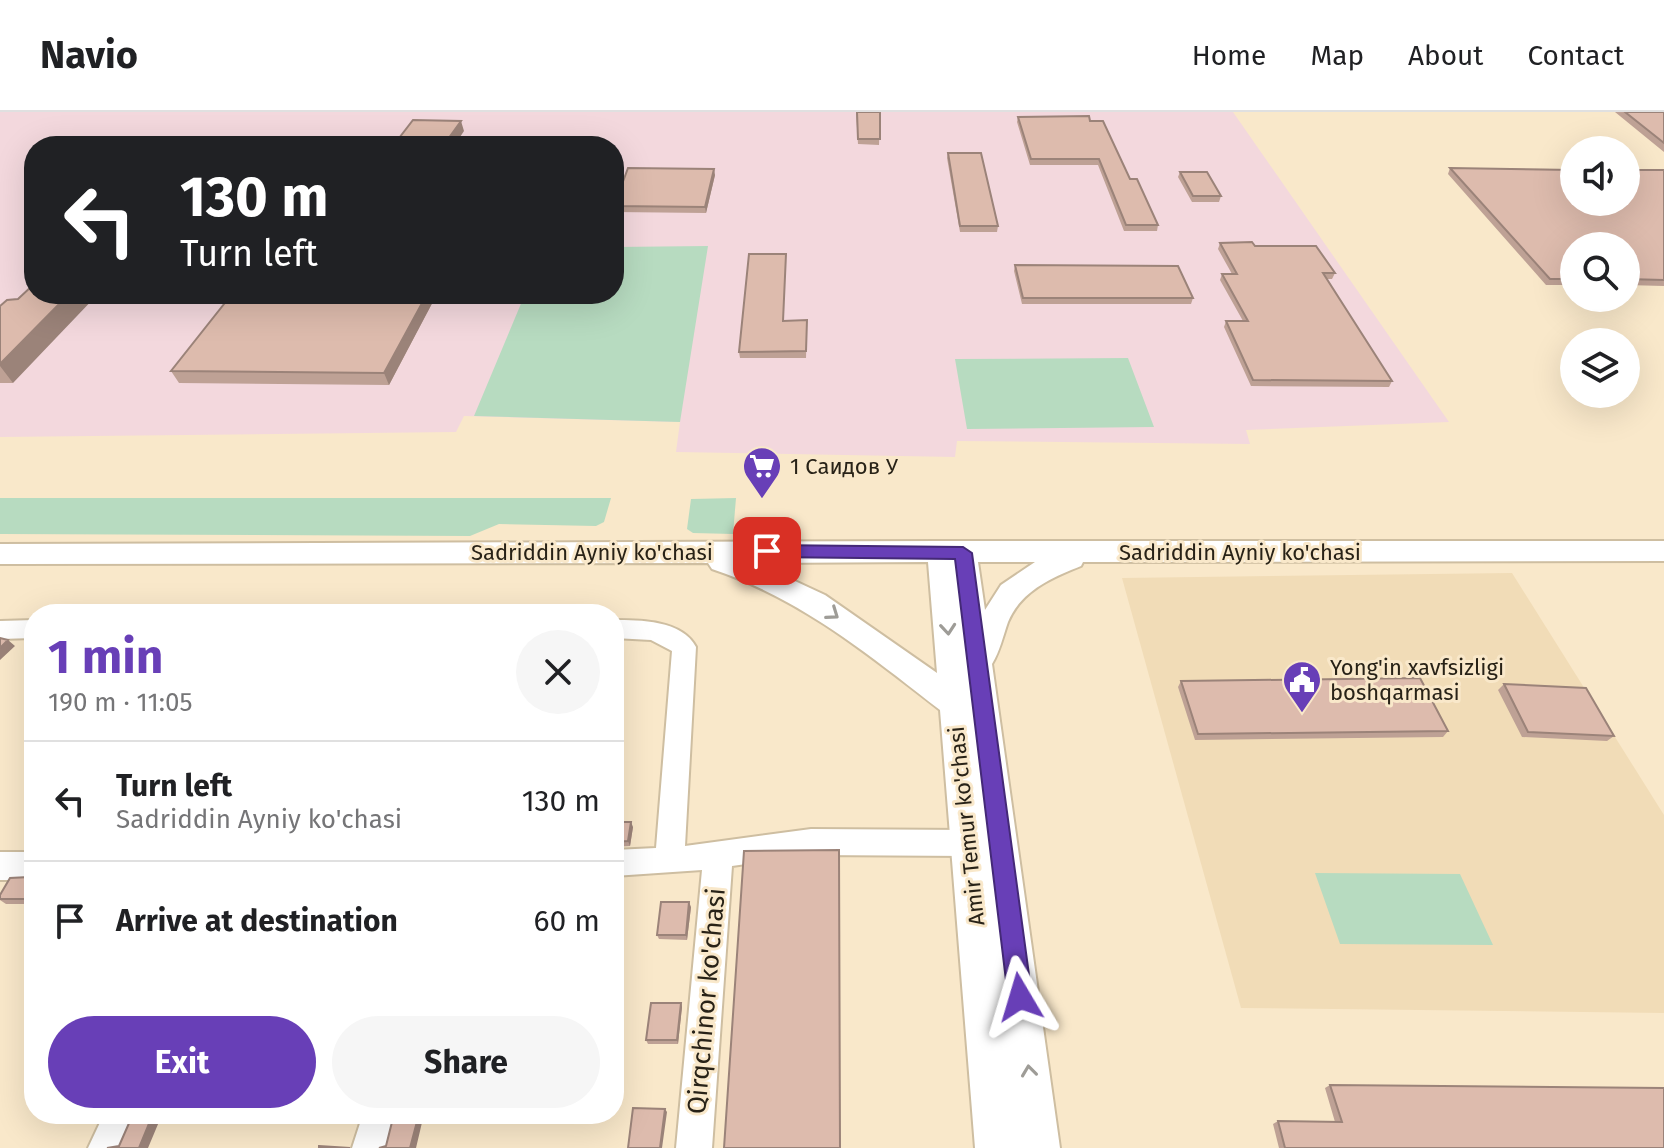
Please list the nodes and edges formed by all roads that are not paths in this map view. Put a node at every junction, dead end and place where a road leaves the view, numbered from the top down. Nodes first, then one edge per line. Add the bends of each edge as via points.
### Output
1 (1664, 551) edge
2 (685, 552) junction
3 (952, 552) junction
4 (1091, 552) junction
5 (0, 554) edge
6 (24, 629) edge
7 (624, 629) edge
8 (0, 630) edge
9 (979, 664) junction
10 (954, 703) junction
11 (968, 843) junction
12 (718, 855) junction
13 (670, 861) junction
14 (624, 863) edge
15 (0, 866) edge
16 (24, 866) edge
17 (117, 1124) edge
18 (377, 1124) edge
19 (106, 1148) edge
20 (370, 1148) edge
21 (694, 1148) edge
22 (997, 1148) edge
23 (1038, 1148) edge

1 - 4 street, Sadriddin Ayniy ko'chasi
2 - 3 street, Sadriddin Ayniy ko'chasi
2 - 5 street, Sadriddin Ayniy ko'chasi
2 -> 10 street via 760,572 826,608
3 - 4 street, Sadriddin Ayniy ko'chasi
3 - 9 street, Amir Temur ko'chasi
3 -> 10 street, Amir Temur ko'chasi
4 - 9 street via 1017,584 992,622
6 - 8 street
7 - 13 street via 670,635 684,647
23 -> 9 street, Amir Temur ko'chasi
10 - 11 street, Amir Temur ko'chasi
11 - 12 street, Qirqchinor ko'chasi via 811,842
11 - 22 street, Amir Temur ko'chasi
12 - 13 street, Qirqchinor ko'chasi
12 - 21 street, Qirqchinor ko'chasi
13 - 14 street, Qirqchinor ko'chasi
15 - 16 street
17 - 19 street
18 - 20 street

